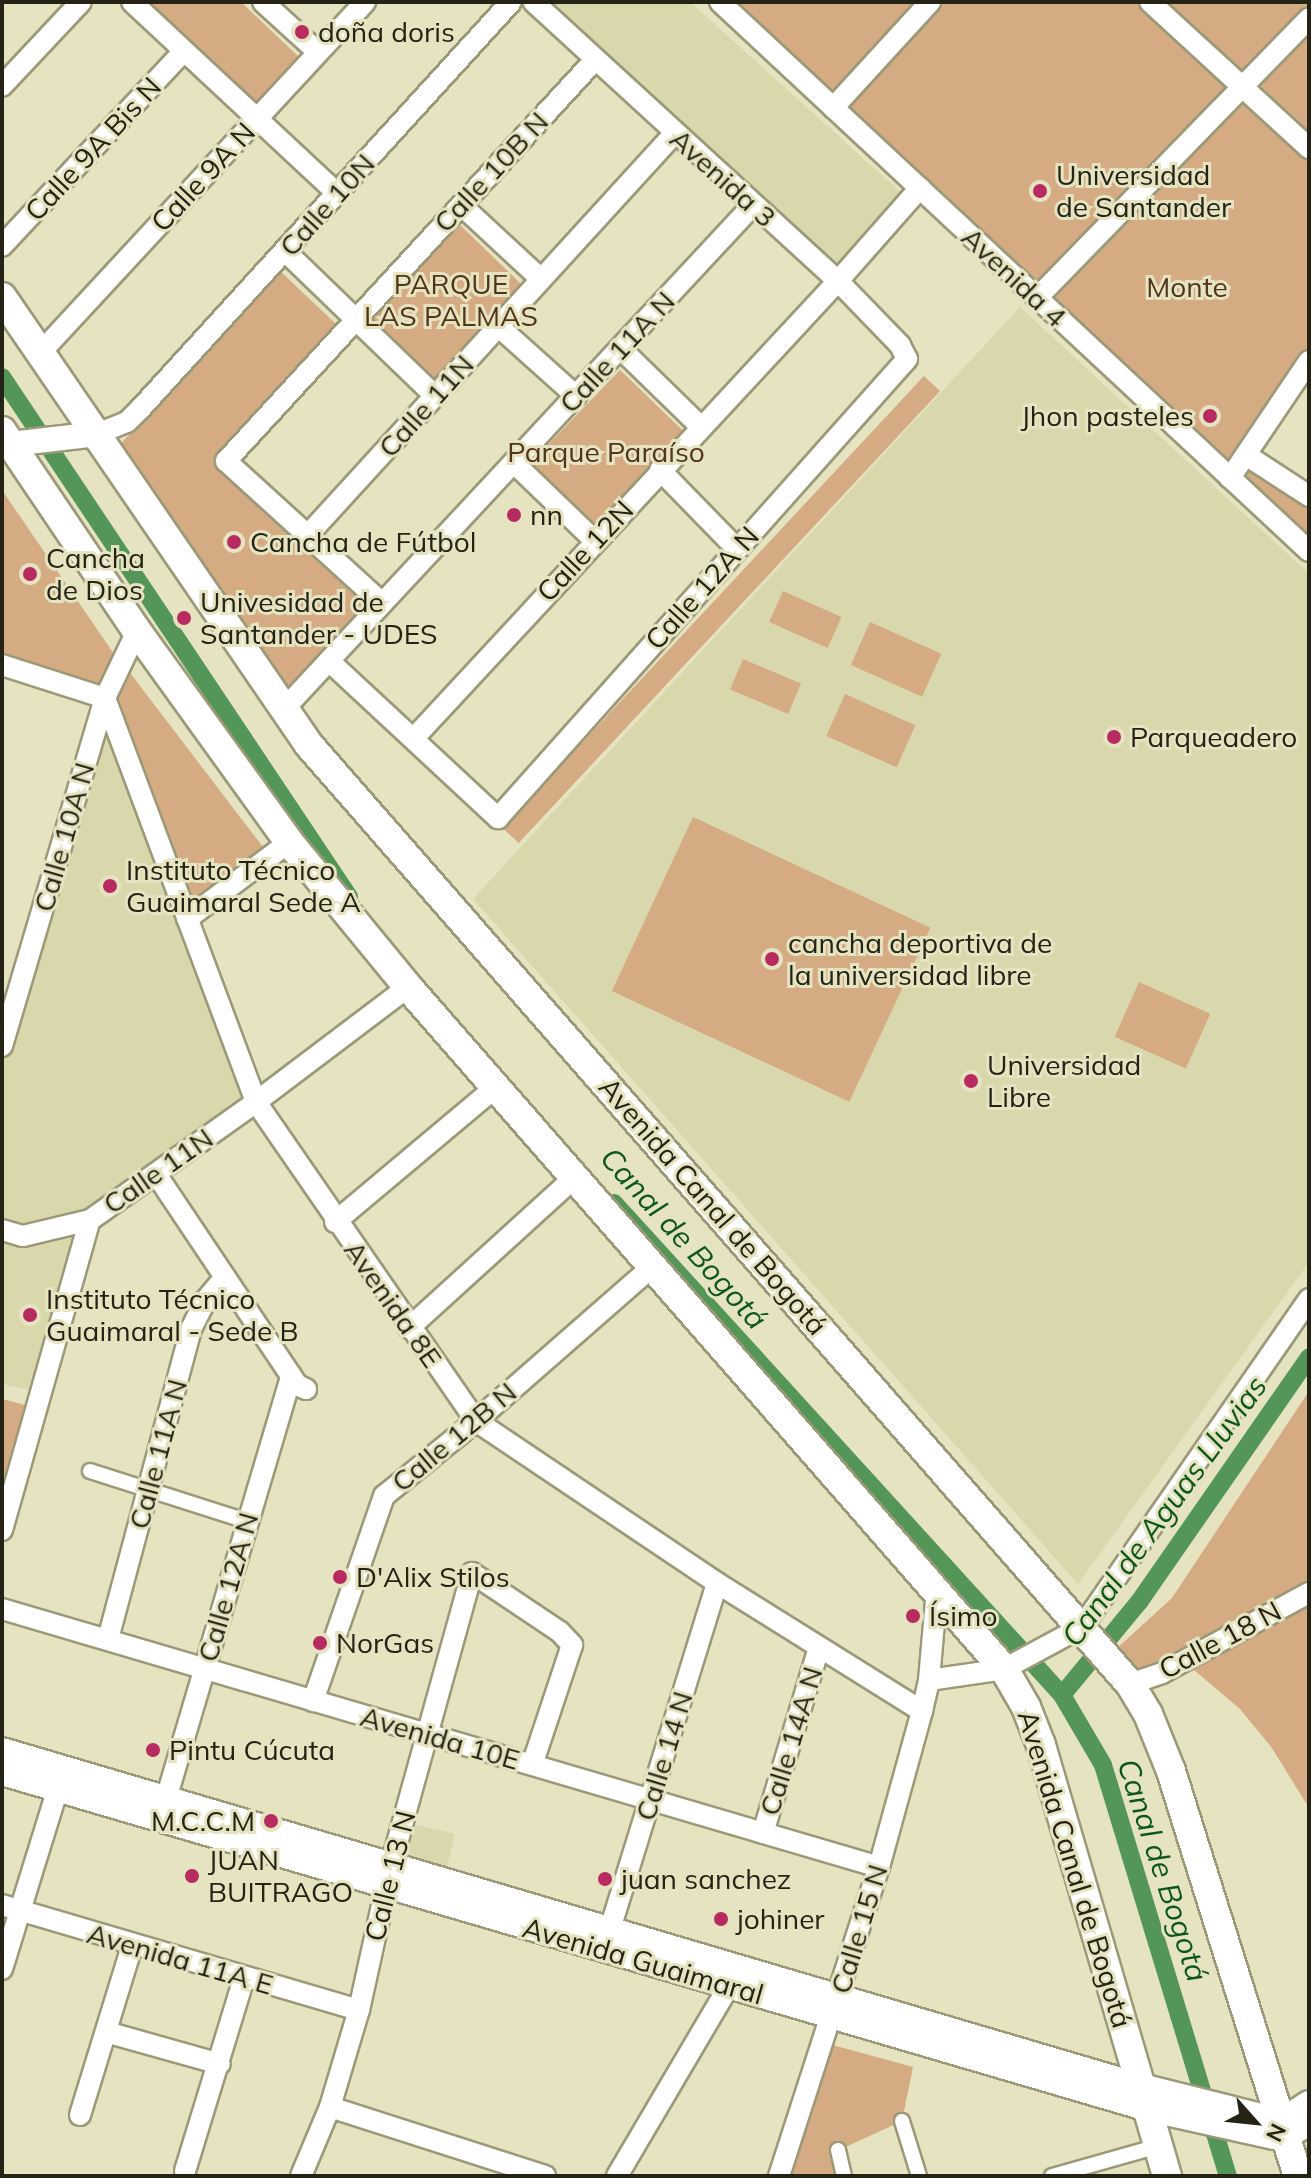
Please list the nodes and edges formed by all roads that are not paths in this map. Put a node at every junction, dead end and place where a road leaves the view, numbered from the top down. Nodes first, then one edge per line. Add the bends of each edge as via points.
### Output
1 (81, 2) edge
2 (132, 2) edge
3 (263, 2) edge
4 (365, 2) edge
5 (511, 2) edge
6 (533, 2) edge
7 (720, 2) edge
8 (930, 2) edge
9 (1150, 2) edge
10 (1309, 18) edge
11 (184, 51) junction
12 (318, 52) junction
13 (594, 61) junction
14 (2, 86) edge
15 (1242, 87) junction
16 (833, 108) junction
17 (257, 119) junction
18 (674, 134) junction
19 (1309, 148) edge
20 (920, 188) junction
21 (337, 193) junction
22 (461, 205) junction
23 (753, 205) junction
24 (2, 246) edge
25 (286, 252) junction
26 (541, 279) junction
27 (838, 281) junction
28 (2, 297) edge
29 (1037, 298) junction
30 (355, 319) junction
31 (498, 326) junction
32 (621, 349) junction
33 (41, 352) junction
34 (907, 359) joint
35 (1309, 361) edge
36 (435, 396) junction
37 (576, 396) junction
38 (701, 427) junction
39 (79, 429) junction
40 (13, 437) edge
41 (1246, 455) junction
42 (514, 463) junction
43 (660, 470) junction
44 (1230, 478) junction
45 (1309, 496) edge
46 (307, 536) junction
47 (595, 541) junction
48 (737, 549) junction
49 (1309, 551) edge
50 (382, 603) junction
51 (137, 631) junction
52 (329, 661) junction
53 (2, 665) edge
54 (105, 698) junction
55 (284, 709) junction
56 (414, 738) junction
57 (289, 842) junction
58 (187, 919) junction
59 (408, 987) junction
60 (2, 1046) edge
61 (496, 1087) junction
62 (256, 1102) junction
63 (156, 1174) junction
64 (575, 1177) junction
65 (90, 1220) junction
66 (335, 1222) junction
67 (2, 1230) edge
68 (652, 1267) junction
69 (225, 1277) junction
70 (1309, 1299) edge
71 (409, 1328) junction
72 (476, 1421) junction
73 (90, 1471) dead end
74 (148, 1489) junction
75 (247, 1521) junction
76 (2, 1530) edge
77 (717, 1583) junction
78 (937, 1588) junction
79 (1309, 1593) edge
80 (2, 1609) edge
81 (1081, 1634) junction
82 (108, 1639) junction
83 (819, 1648) junction
84 (1012, 1665) junction
85 (204, 1669) junction
86 (1123, 1676) junction
87 (929, 1680) junction
88 (313, 1701) junction
89 (922, 1711) junction
90 (427, 1733) junction
91 (2, 1750) edge
92 (532, 1765) junction
93 (2, 1773) edge
94 (61, 1779) junction
95 (166, 1799) junction
96 (650, 1799) junction
97 (763, 1833) junction
98 (879, 1867) junction
99 (388, 1875) junction
100 (10, 1908) edge
101 (610, 1929) junction
102 (132, 1946) junction
103 (2, 1969) edge
104 (244, 1978) junction
105 (729, 1986) junction
106 (835, 2006) junction
107 (359, 2010) junction
108 (106, 2032) junction
109 (220, 2064) junction
110 (1153, 2099) junction
111 (1309, 2103) edge
112 (330, 2107) junction
113 (80, 2115) dead end
114 (902, 2121) dead end
115 (1283, 2127) edge
116 (1159, 2146) junction
117 (838, 2150) dead end
118 (185, 2171) dead end
119 (301, 2176) edge
120 (545, 2176) edge
121 (617, 2176) edge
122 (779, 2176) edge
123 (844, 2176) edge
124 (919, 2176) edge
125 (1052, 2176) edge
126 (1167, 2176) edge
127 (1298, 2176) edge

1 - 14 street
2 - 11 street
3 - 12 street
4 - 12 street, Calle 9A N
5 - 21 street, Calle 10N
6 - 13 street, Avenida 3
7 - 16 street, Avenida 4
8 - 16 street
9 - 15 street
10 - 15 street
11 - 17 street
11 - 24 street, Calle 9A Bis N
12 - 17 street, Calle 9A N
13 - 18 street, Avenida 3
13 - 22 street, Calle 10B N
15 - 19 street
15 - 29 street
16 - 20 street, Avenida 4
17 - 21 street
17 - 33 street, Calle 9A N
18 - 23 street, Avenida 3
18 - 26 street, Calle 11N
20 - 27 street, Calle 12N
20 - 29 street, Avenida 4
21 - 25 street, Calle 10N
22 - 26 street
22 - 30 street, Calle 10B N
23 - 27 street, Avenida 3
23 - 32 street, Calle 11A N
25 - 30 street
25 - 39 street, Calle 10N via 127,422
26 - 31 street, Calle 11N
27 - 34 street, Avenida 3 via 900,345
27 - 38 street, Calle 12N
28 - 33 main road, Avenida Canal de Bogotá
29 - 44 street, Avenida 4
30 - 36 street
30 - 46 street, Calle 10B N via 226,461
31 - 36 street, Calle 11N
31 - 37 street
32 - 37 street, Calle 11A N
32 - 38 street
33 - 39 main road, Avenida Canal de Bogotá
34 - 48 street, Calle 12A N
35 - 41 street
36 - 46 street, Calle 11N
37 - 42 street, Calle 11A N
38 - 43 street, Calle 12N
39 - 40 street
39 - 55 main road, Avenida Canal de Bogotá
40 - 51 main road, Avenida Canal de Bogotá
41 - 44 street
41 - 45 street
42 - 47 street
42 - 50 street, Calle 11A N
43 - 47 street, Calle 12N
43 - 48 street
44 - 49 street, Avenida 4
46 - 50 street
47 - 56 street, Calle 12N
48 - 56 street, Calle 12A N via 498,818
50 - 52 street, Calle 11A N
51 - 54 street, Calle 10A N
51 - 57 main road, Avenida Canal de Bogotá
52 - 55 street, Calle 11A N
52 - 56 street
53 - 54 street
54 - 58 street, Avenida 8E
54 - 60 street, Calle 10A N
55 - 81 main road, Avenida Canal de Bogotá via 309,745
57 - 58 street
57 - 59 main road, Avenida Canal de Bogotá
58 - 62 street, Avenida 8E
59 - 61 main road, Avenida Canal de Bogotá
59 - 62 street, Calle 11N
61 - 64 main road, Avenida Canal de Bogotá
61 - 66 street
62 - 63 street, Calle 11N
62 - 66 street, Avenida 8E
63 - 65 street, Calle 11N
63 - 69 street
64 - 68 main road, Avenida Canal de Bogotá
64 - 71 street
65 - 67 street via 23,1236
65 - 76 street, Calle 11N
66 - 71 street, Avenida 8E
68 - 72 street, Calle 12B N
68 - 78 main road, Avenida Canal de Bogotá
69 - 74 street, Calle 11A N via 191,1329
69 - 75 street, Calle 12A N via 299,1383
70 - 81 street
71 - 72 street, Avenida 8E
72 - 77 street, Avenida 8E
72 - 88 street, Calle 12B N via 384,1496
73 - 74 street
74 - 75 street
74 - 82 street, Calle 11A N
75 - 85 street, Calle 12A N
77 - 83 street, Avenida 8E
77 - 96 street, Calle 14 N
78 - 84 main road, Avenida Canal de Bogotá
78 - 87 street, Calle 15 N
79 - 86 street, Calle 18 N via 1162,1673
80 - 82 street, Avenida 10E
81 - 84 street
81 - 86 main road, Avenida Canal de Bogotá
82 - 85 street, Avenida 10E
83 - 89 street, Avenida 8E
83 - 97 street, Calle 14A N
84 - 87 street
84 - 110 main road, Avenida Canal de Bogotá
85 - 88 street, Avenida 10E
85 - 95 street, Calle 12A N
86 - 115 main road, Avenida Canal de Bogotá via 1148,1714 1171,1771
87 - 89 street, Calle 15 N
88 - 90 street, Avenida 10E
89 - 98 street, Calle 15 N
90 - 92 street, Avenida 10E
90 - 92 street, Calle 13 N via 472,1573 572,1645
90 - 99 street, Calle 13 N
91 - 94 street, Avenida Guaimaral
92 - 96 street, Avenida 10E
93 - 94 street, Avenida Guaimaral
94 - 95 street, Avenida Guaimaral
94 - 99 street, Avenida Guaimaral
94 - 100 street
95 - 99 street, Avenida Guaimaral
96 - 97 street, Avenida 10E
96 - 101 street, Calle 14 N
97 - 98 street, Avenida 10E
98 - 106 street, Calle 15 N
99 - 101 street, Avenida Guaimaral
99 - 105 street, Avenida Guaimaral
99 - 107 street, Calle 13 N
100 - 102 street, Avenida 11A E
100 - 103 street
101 - 106 street, Avenida Guaimaral
102 - 104 street, Avenida 11A E
102 - 108 street
104 - 107 street, Avenida 11A E
104 - 109 street
105 - 106 street, Avenida Guaimaral
105 - 121 street
106 - 110 street, Avenida Guaimaral
106 - 122 street, Calle 15 N
107 - 112 street, Calle 13 N
108 - 109 street
108 - 113 street
109 - 118 street
110 - 115 street, Avenida Guaimaral
110 - 116 main road, Avenida Canal de Bogotá
111 - 115 street
112 - 119 street, Calle 13 N
112 - 120 street
114 - 124 street
115 - 127 main road, Avenida Canal de Bogotá
116 - 125 street
116 - 126 main road, Avenida Canal de Bogotá
117 - 123 street

